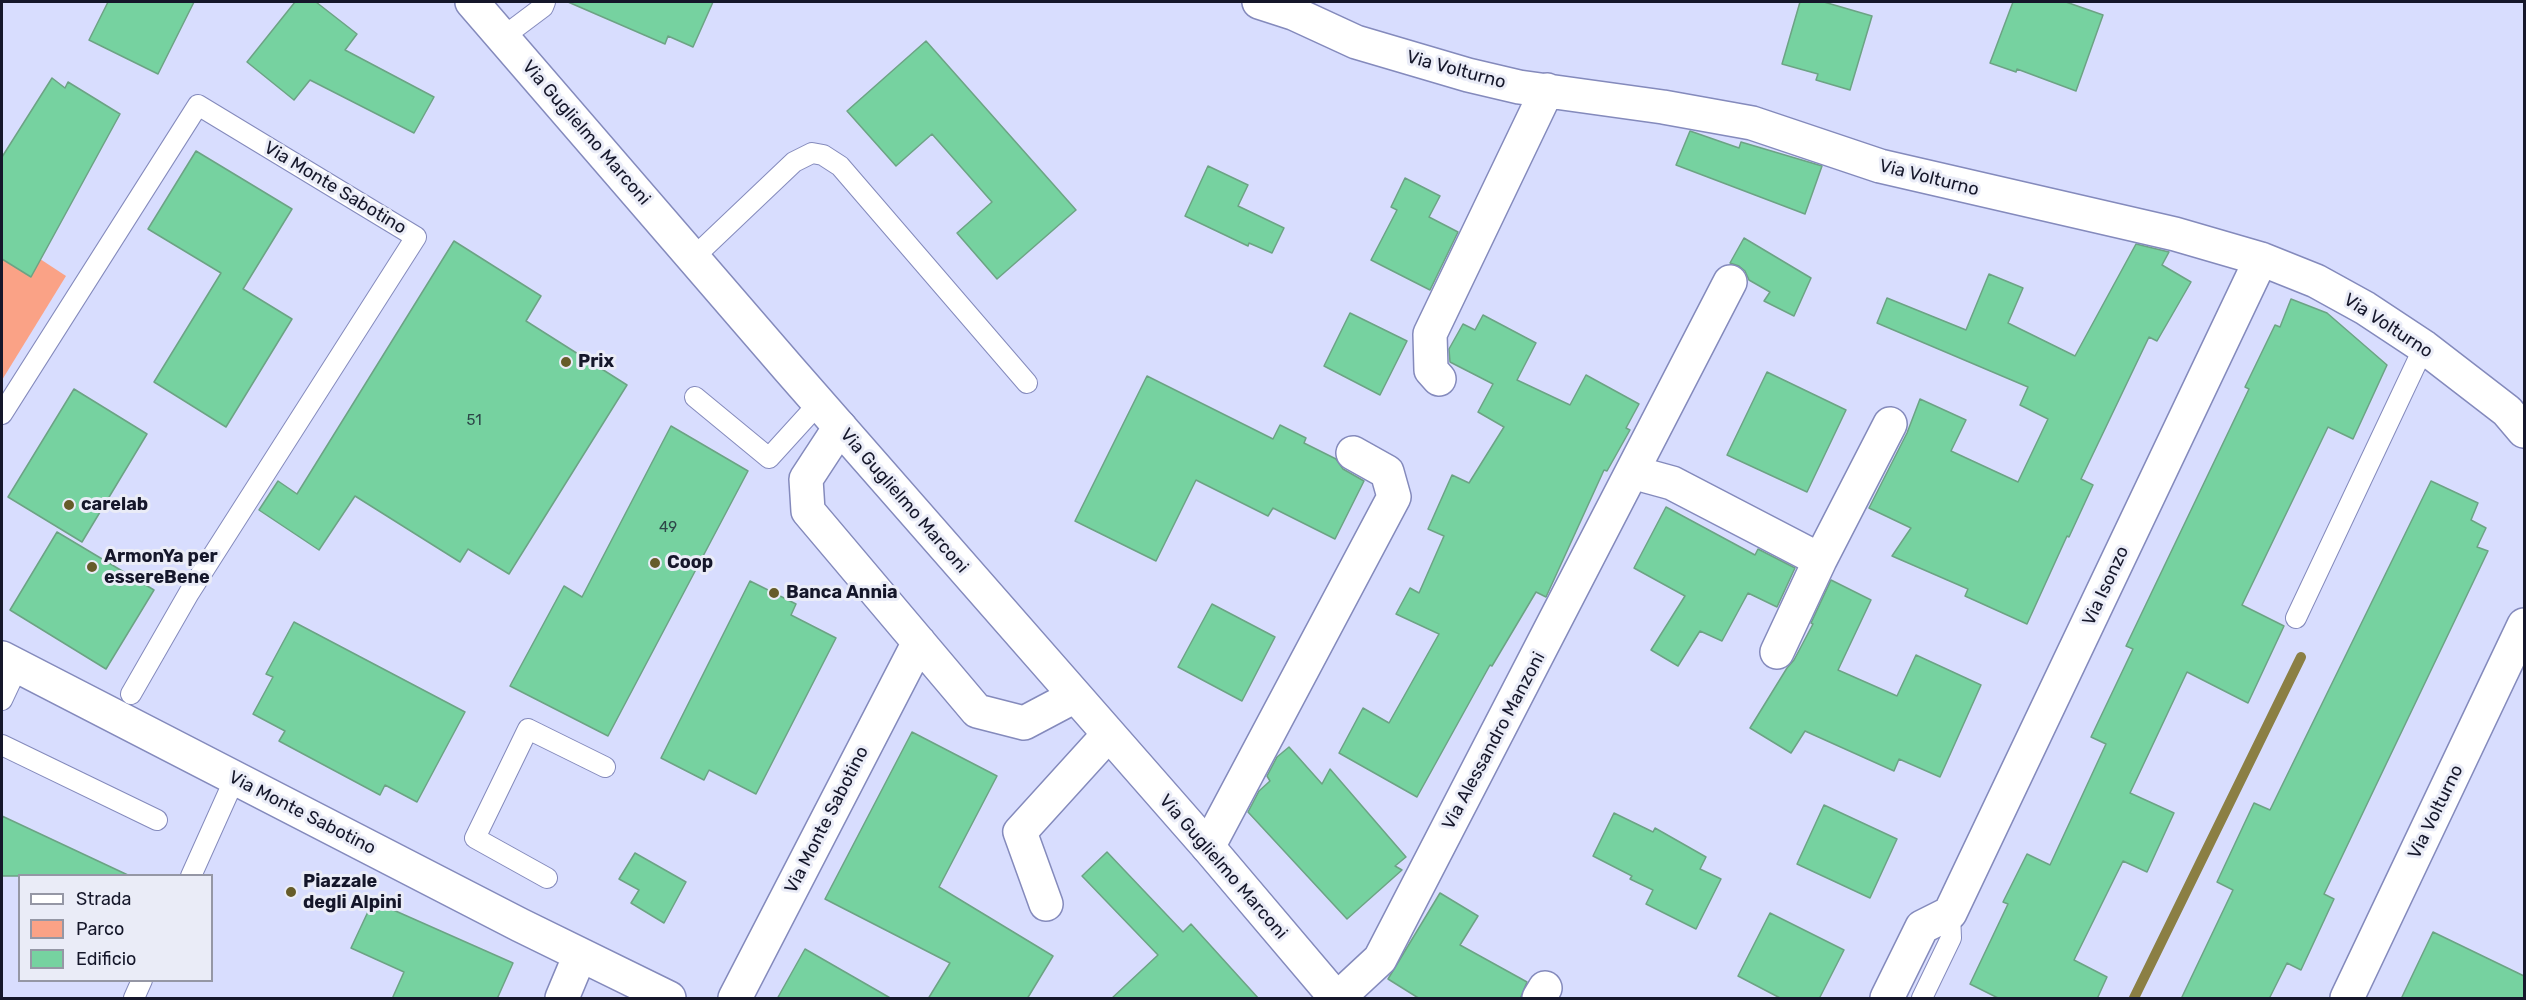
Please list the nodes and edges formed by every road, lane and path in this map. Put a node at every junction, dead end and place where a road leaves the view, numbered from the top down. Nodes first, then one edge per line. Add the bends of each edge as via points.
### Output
1 (472, 2) edge
2 (545, 2) edge
3 (1259, 2) edge
4 (1295, 7) edge
5 (503, 37) junction
6 (1547, 90) junction
7 (693, 258) junction
8 (2261, 259) junction
9 (1730, 282) dead end
10 (2424, 347) junction
11 (1439, 379) dead end
12 (1028, 383) dead end
13 (695, 397) dead end
14 (2, 414) edge
15 (830, 415) junction
16 (1890, 424) dead end
17 (2524, 431) edge
18 (1353, 453) dead end
19 (1632, 472) junction
20 (1820, 561) junction
21 (2296, 618) dead end
22 (2524, 625) edge
23 (919, 642) junction
24 (1778, 652) dead end
25 (10, 662) edge
26 (1075, 696) junction
27 (2, 700) edge
28 (125, 706) junction
29 (1108, 735) junction
30 (2, 745) edge
31 (605, 767) dead end
32 (235, 778) junction
33 (157, 820) dead end
34 (1208, 847) junction
35 (192, 874) edge
36 (547, 878) dead end
37 (1046, 903) dead end
38 (1950, 913) junction
39 (580, 955) junction
40 (142, 982) edge
41 (134, 999) edge
42 (562, 999) edge
43 (669, 999) edge
44 (735, 999) edge
45 (1337, 999) edge
46 (1887, 999) edge
47 (1922, 999) edge
48 (2347, 999) edge

1 - 5 street, Via Guglielmo Marconi
2 - 5 lane
3 - 4 street, Via Volturno
4 - 6 street, Via Volturno via 1356,42 1468,75
5 - 7 street, Via Guglielmo Marconi
6 - 8 street, Via Volturno via 1752,123 1880,166 2175,234
6 - 11 street via 1430,334 1431,370
7 - 12 lane via 794,162 812,153 823,155 840,166
7 - 15 street, Via Guglielmo Marconi
8 - 10 street, Via Volturno via 2316,281
8 - 38 street, Via Isonzo
9 - 19 street, Via Alessandro Manzoni
10 - 17 street, Via Volturno via 2507,411
10 - 21 lane
13 - 15 lane via 768,458
14 - 28 lane, Via Monte Sabotino via 198,105 416,237 195,583
15 - 23 street via 806,479 808,512
15 - 26 street, Via Guglielmo Marconi
16 - 20 street
18 - 34 street via 1387,472 1394,497
19 - 20 street via 1672,483
19 - 45 street, Via Alessandro Manzoni via 1380,959
20 - 24 street
22 - 48 street, Via Volturno
23 - 26 street via 977,711 1024,723
23 - 44 street, Via Monte Sabotino
25 - 27 lane
25 - 28 street, Via Monte Sabotino
26 - 29 street, Via Guglielmo Marconi
28 - 32 street, Via Monte Sabotino
29 - 34 street, Via Guglielmo Marconi
29 - 37 street via 1020,832
30 - 33 lane
31 - 36 lane via 528,729 475,838
32 - 35 lane
32 - 39 street, Via Monte Sabotino
34 - 45 street, Via Guglielmo Marconi
38 - 46 street via 1922,927
38 - 47 lane, Via Isonzo via 1952,938
39 - 42 street
39 - 43 street, Via Monte Sabotino
40 - 41 lane

